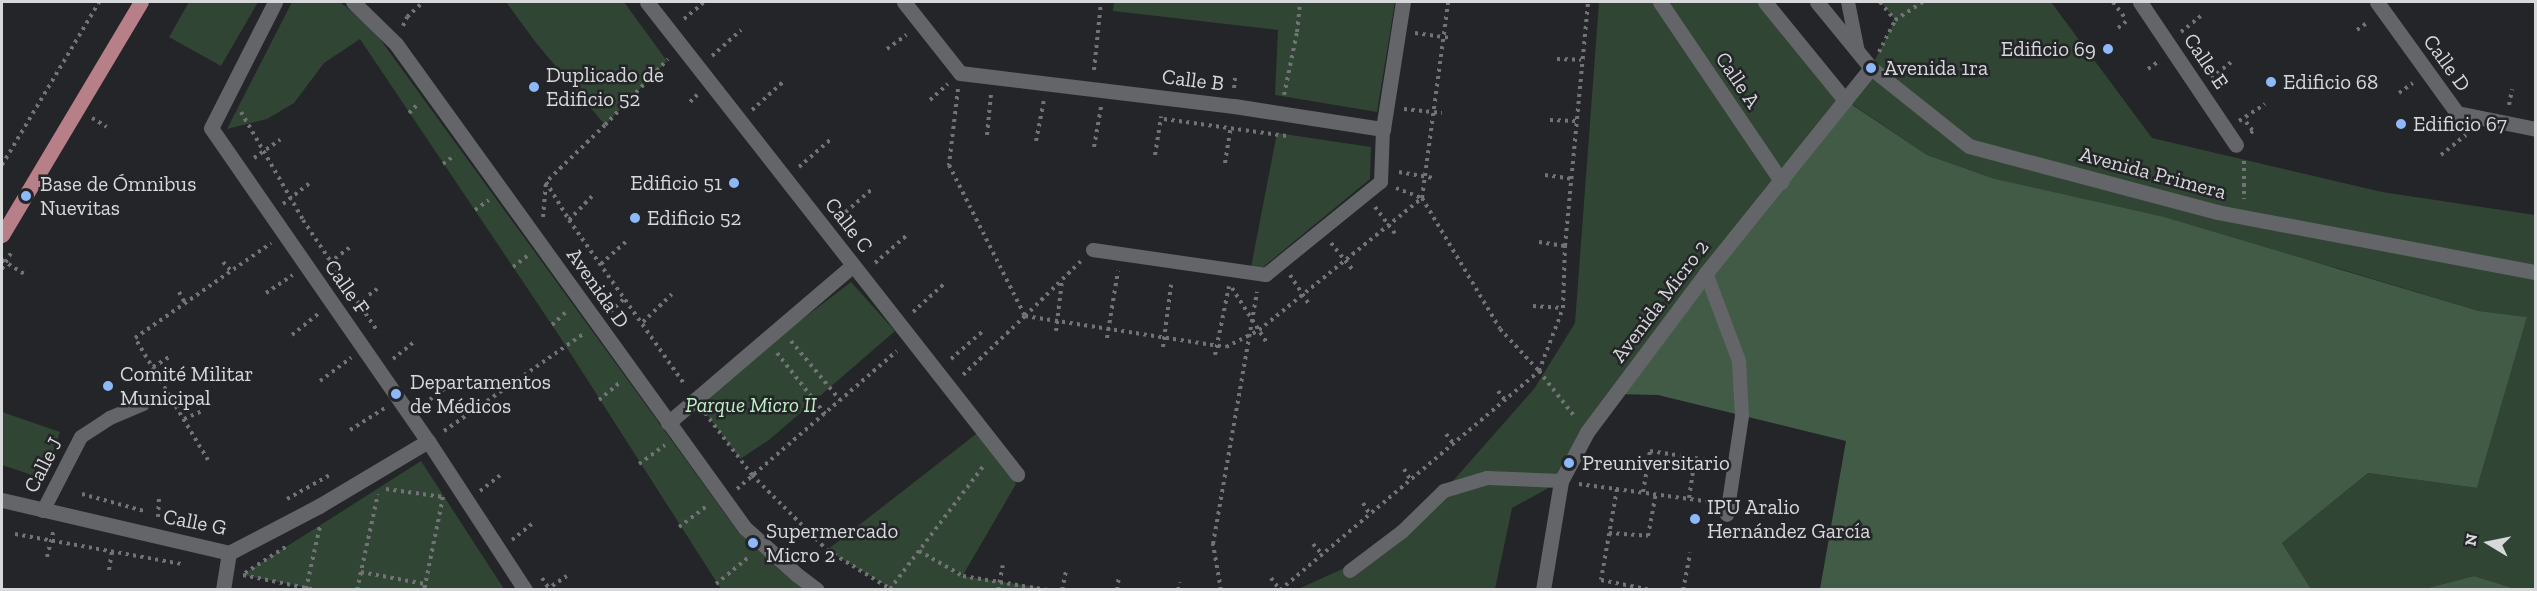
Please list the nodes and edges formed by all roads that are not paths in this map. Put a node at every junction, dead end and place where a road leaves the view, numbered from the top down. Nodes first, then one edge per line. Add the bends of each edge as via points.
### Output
1 (141, 2) edge
2 (275, 2) edge
3 (353, 2) edge
4 (648, 2) edge
5 (904, 2) edge
6 (1403, 2) edge
7 (1660, 2) edge
8 (1766, 2) edge
9 (1817, 2) edge
10 (1848, 2) edge
11 (2140, 2) edge
12 (2377, 2) edge
13 (1858, 52) junction
14 (1871, 68) junction
15 (1845, 100) junction
16 (1383, 129) junction
17 (2535, 129) edge
18 (2236, 145) road end
19 (1782, 182) junction
20 (2, 235) edge
21 (1093, 250) road end
22 (853, 265) junction
23 (1706, 273) junction
24 (2535, 273) edge
25 (143, 404) dead end
26 (668, 423) junction
27 (428, 441) junction
28 (1017, 474) dead end
29 (1561, 481) junction
30 (2, 500) edge
31 (1727, 510) road end
32 (50, 512) junction
33 (229, 553) junction
34 (1350, 571) dead end
35 (223, 590) edge
36 (525, 590) edge
37 (818, 590) edge
38 (1544, 590) edge

1 - 20 main road
2 - 27 street, Calle F via 211,128
3 - 26 street, Avenida D via 396,44
4 - 22 street, Calle C
5 - 16 street, Calle B via 960,73 1234,106
6 - 16 street
7 - 19 street, Calle A
8 - 15 street
9 - 13 street, Avenida Primera
10 - 13 lane
11 - 18 street, Calle E
12 - 17 street, Calle D via 2457,113
13 - 14 street, Avenida Primera
14 - 15 street, Avenida Micro 2
14 - 24 street, Avenida Primera via 1969,146 2245,217
15 - 19 street, Avenida Micro 2
16 - 21 lane via 1381,176 1365,195 1266,275 1228,274
19 - 23 street, Avenida Micro 2
22 - 26 street
22 - 28 street, Calle C
23 - 29 street, Avenida Micro 2 via 1587,432
23 - 31 lane via 1739,361 1742,416
25 - 32 lane, Calle J via 110,418 81,437
26 - 37 street, Avenida D via 745,528
27 - 33 street, Calle G via 320,506
27 - 36 street, Calle F
29 - 34 lane via 1487,478 1444,491 1402,532
29 - 38 street, Avenida Micro 2
30 - 32 street, Calle G
32 - 33 street, Calle G
33 - 35 street

